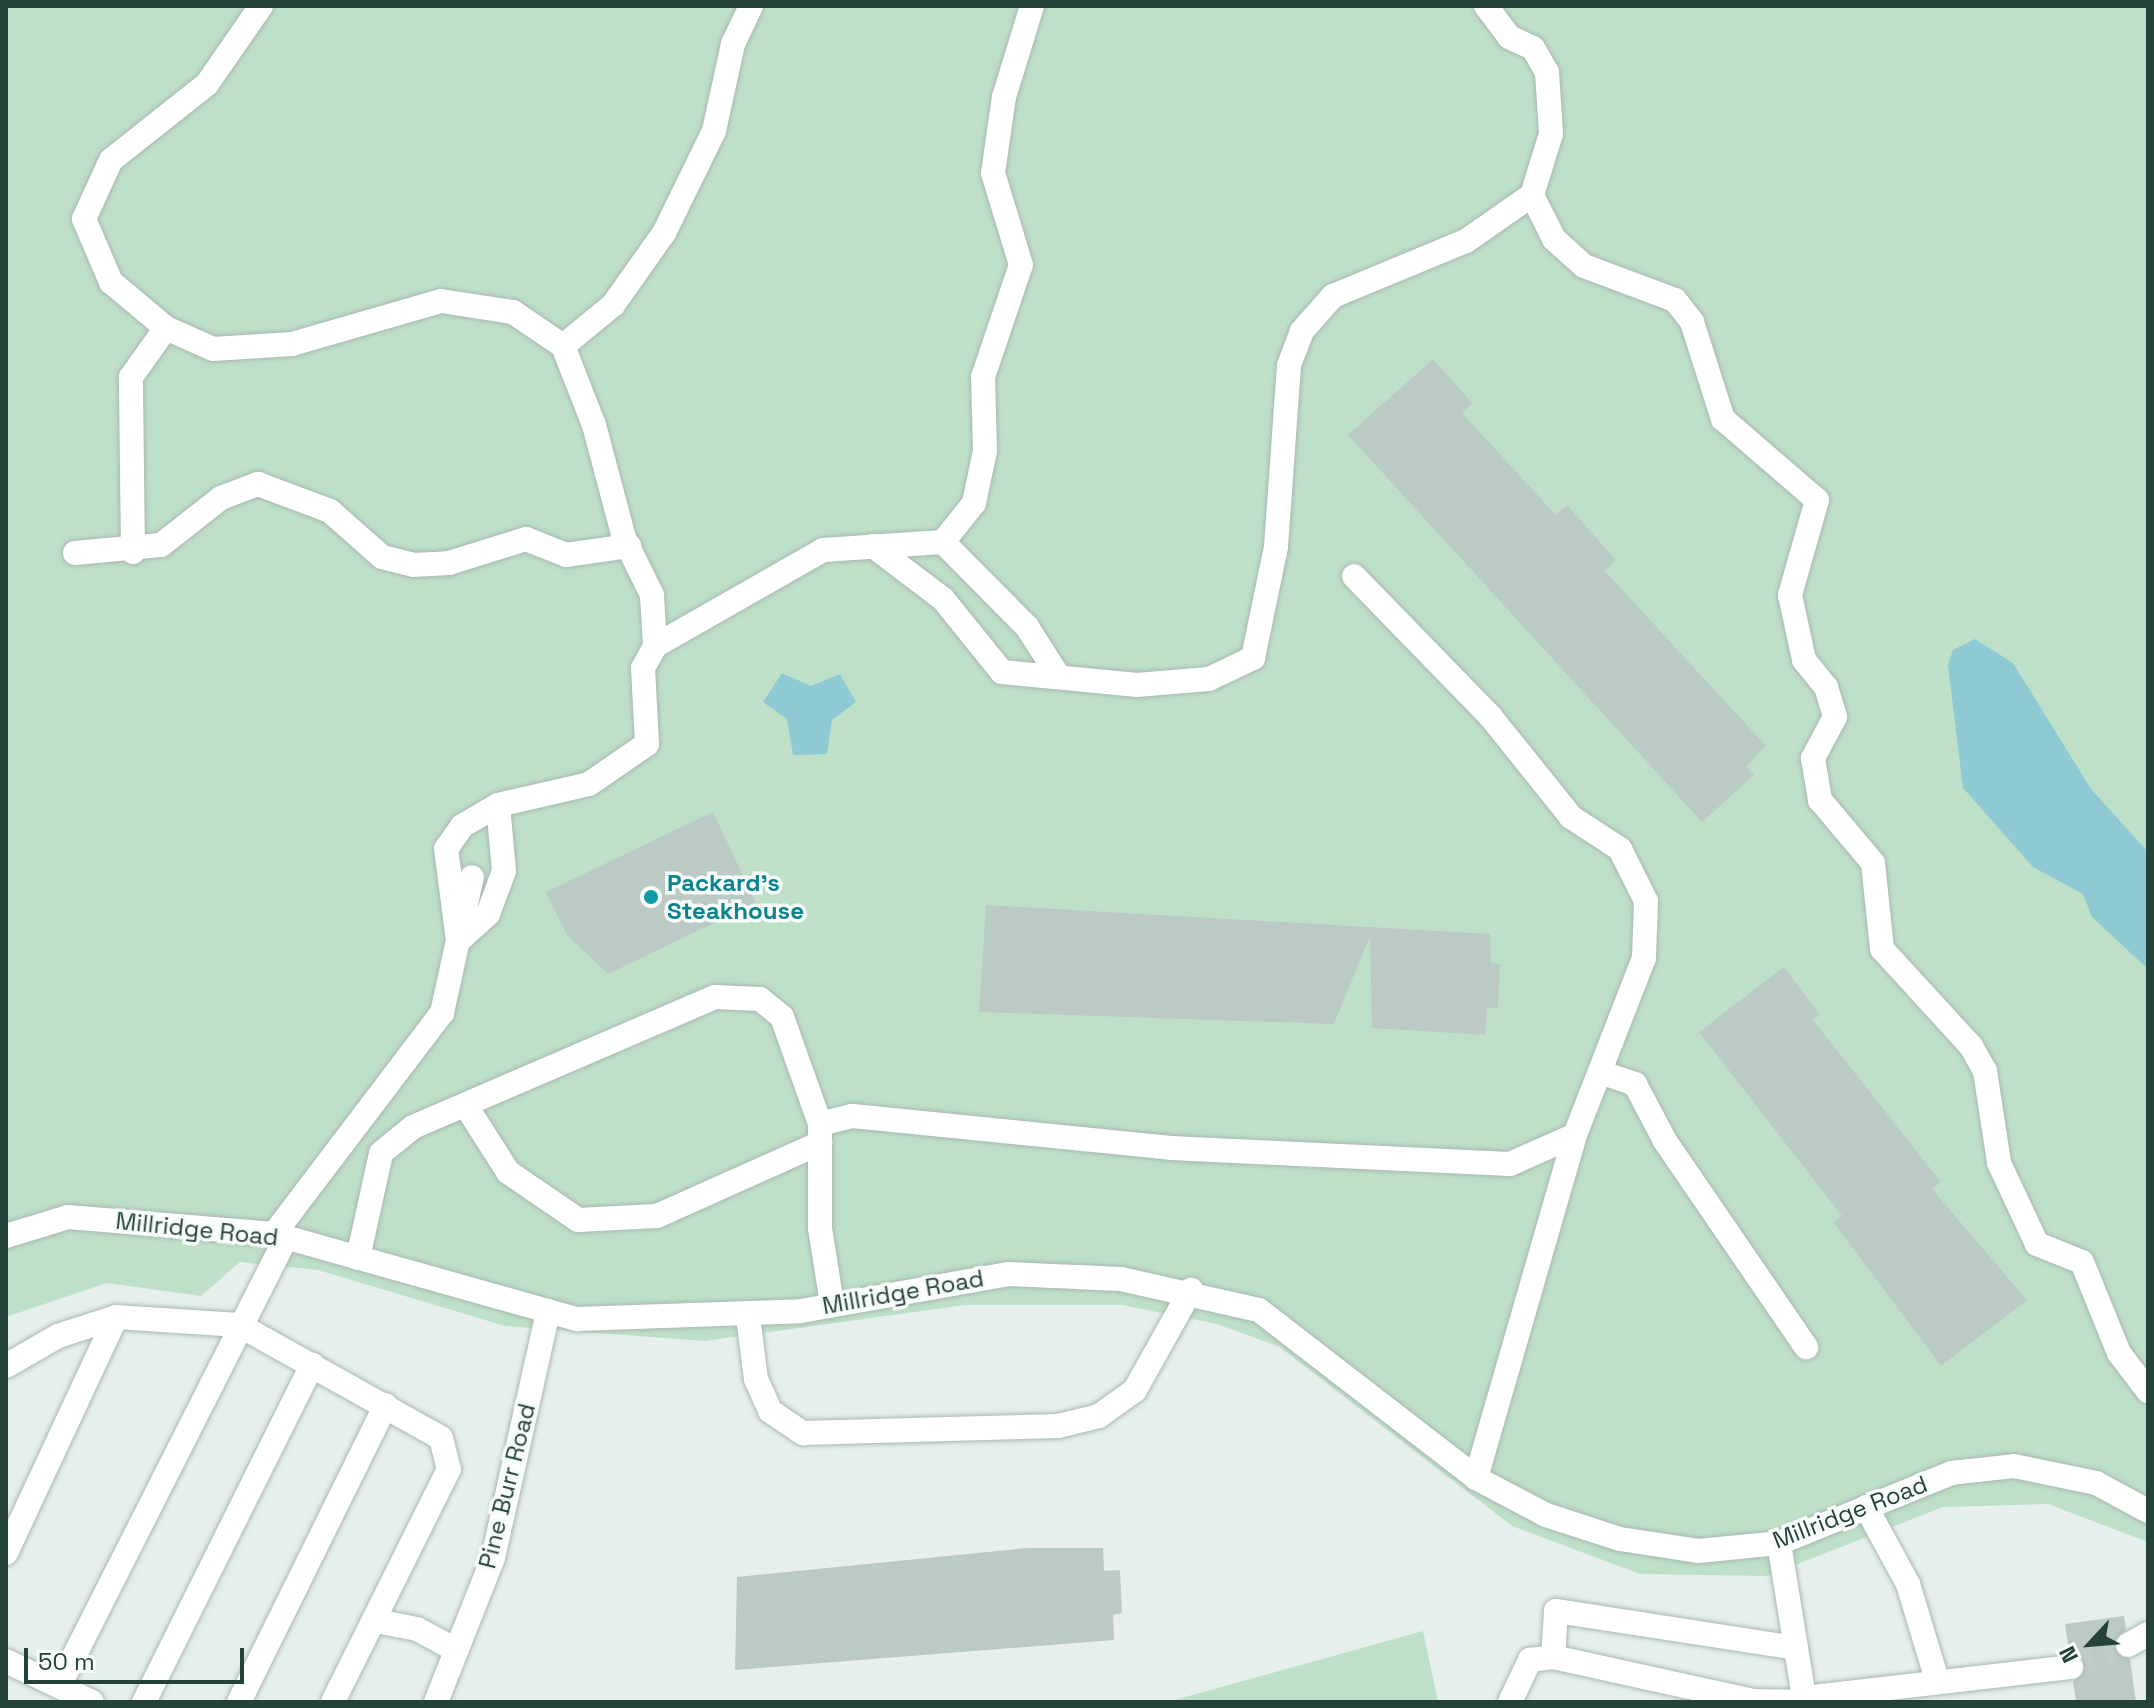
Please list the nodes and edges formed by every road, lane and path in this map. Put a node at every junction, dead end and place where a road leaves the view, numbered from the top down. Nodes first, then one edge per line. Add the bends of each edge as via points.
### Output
1 (261, 6) edge
2 (751, 6) edge
3 (1032, 6) edge
4 (1486, 6) edge
5 (1532, 195) junction
6 (166, 328) junction
7 (563, 346) junction
8 (943, 542) junction
9 (629, 546) junction
10 (873, 546) junction
11 (133, 552) junction
12 (75, 553) dead end
13 (1354, 576) dead end
14 (655, 646) junction
15 (1057, 674) junction
16 (498, 805) junction
17 (472, 877) dead end
18 (458, 941) junction
19 (1603, 1073) junction
20 (466, 1106) junction
21 (820, 1134) junction
22 (1575, 1135) junction
23 (6, 1236) edge
24 (280, 1236) junction
25 (358, 1258) junction
26 (1191, 1290) junction
27 (832, 1304) junction
28 (548, 1311) junction
29 (748, 1316) junction
30 (116, 1317) junction
31 (239, 1325) junction
32 (1806, 1347) dead end
33 (312, 1365) junction
34 (6, 1366) edge
35 (2148, 1391) edge
36 (386, 1405) junction
37 (1476, 1478) junction
38 (1866, 1507) junction
39 (2148, 1511) edge
40 (1779, 1543) junction
41 (6, 1553) edge
42 (376, 1621) junction
43 (1796, 1648) junction
44 (456, 1650) junction
45 (1553, 1657) junction
46 (6, 1661) edge
47 (2071, 1667) tunnel mouth
48 (1937, 1680) junction
49 (59, 1686) junction
50 (1805, 1700) edge
51 (92, 1702) edge
52 (144, 1702) edge
53 (239, 1702) edge
54 (333, 1702) edge
55 (436, 1702) edge
56 (1510, 1702) edge

1 - 6 street via 207,84 111,160 84,219 111,282
2 - 7 street via 733,44 714,131 664,233 613,305
3 - 8 street via 1004,97 993,173 1021,265 983,377 985,451 974,503
4 - 5 street via 1509,37 1533,48 1547,72 1551,134
5 - 15 street via 1466,241 1333,296 1302,331 1289,365 1276,547 1253,658 1195,680 1137,685
5 - 35 street via 1554,239 1584,266 1675,300 1692,322 1723,419 1817,500 1790,595 1804,660 1826,687 1835,717 1813,758 1820,800 1873,863 1882,949 1971,1046 1985,1071 1999,1163 2037,1244 2082,1262 2119,1353
6 - 7 street via 213,349 292,344 441,301 513,312
6 - 11 street via 131,377
7 - 9 street
8 - 10 street
8 - 15 street via 1027,627
9 - 11 street via 566,555 526,539 449,563 413,565 382,557 330,511 258,484 221,498 161,545
9 - 14 street via 652,595
10 - 14 street via 823,550
10 - 15 street via 943,599 1002,672
11 - 12 street
13 - 19 street via 1490,716 1571,817 1620,849 1646,901 1644,958
14 - 16 street via 643,668 647,744 589,784
16 - 18 street via 504,871 488,914
16 - 18 street via 462,826 446,849
17 - 18 street
18 - 24 street via 442,1013
19 - 22 street
19 - 32 street via 1635,1084 1665,1141
20 - 21 street via 508,1172 578,1220 657,1216
20 - 21 street via 715,997 760,999 782,1017
20 - 25 street via 413,1127 381,1153
21 - 22 street via 852,1116 1171,1148 1510,1164
21 - 27 street via 820,1228
22 - 37 street
23 - 24 street, Millridge Road via 68,1217
24 - 25 street, Millridge Road
24 - 31 street
25 - 28 street, Millridge Road
26 - 27 street, Millridge Road via 1008,1274
26 - 29 street via 1135,1390 1099,1416 1058,1426 803,1433 770,1411 756,1379
26 - 37 street, Millridge Road via 1259,1310
27 - 29 street, Millridge Road
28 - 29 street, Millridge Road via 577,1319
28 - 44 street, Pine Burr Road via 493,1558
30 - 31 street
30 - 34 street via 58,1336
30 - 41 street
31 - 33 street
31 - 49 street
33 - 36 street
33 - 52 street
36 - 42 street via 441,1438 449,1469
36 - 53 street
37 - 40 street, Millridge Road via 1546,1515 1620,1539 1698,1551
38 - 39 street, Millridge Road via 1951,1473 2014,1466 2096,1483
38 - 40 street, Millridge Road
38 - 48 street via 1908,1584
40 - 43 street
42 - 44 street via 417,1629
42 - 54 street
43 - 45 street via 1556,1611
43 - 50 street
44 - 55 street, Pine Burr Road
45 - 50 street via 1753,1701
45 - 56 street via 1530,1660
46 - 49 street
47 - 48 street
48 - 50 street
49 - 51 street

